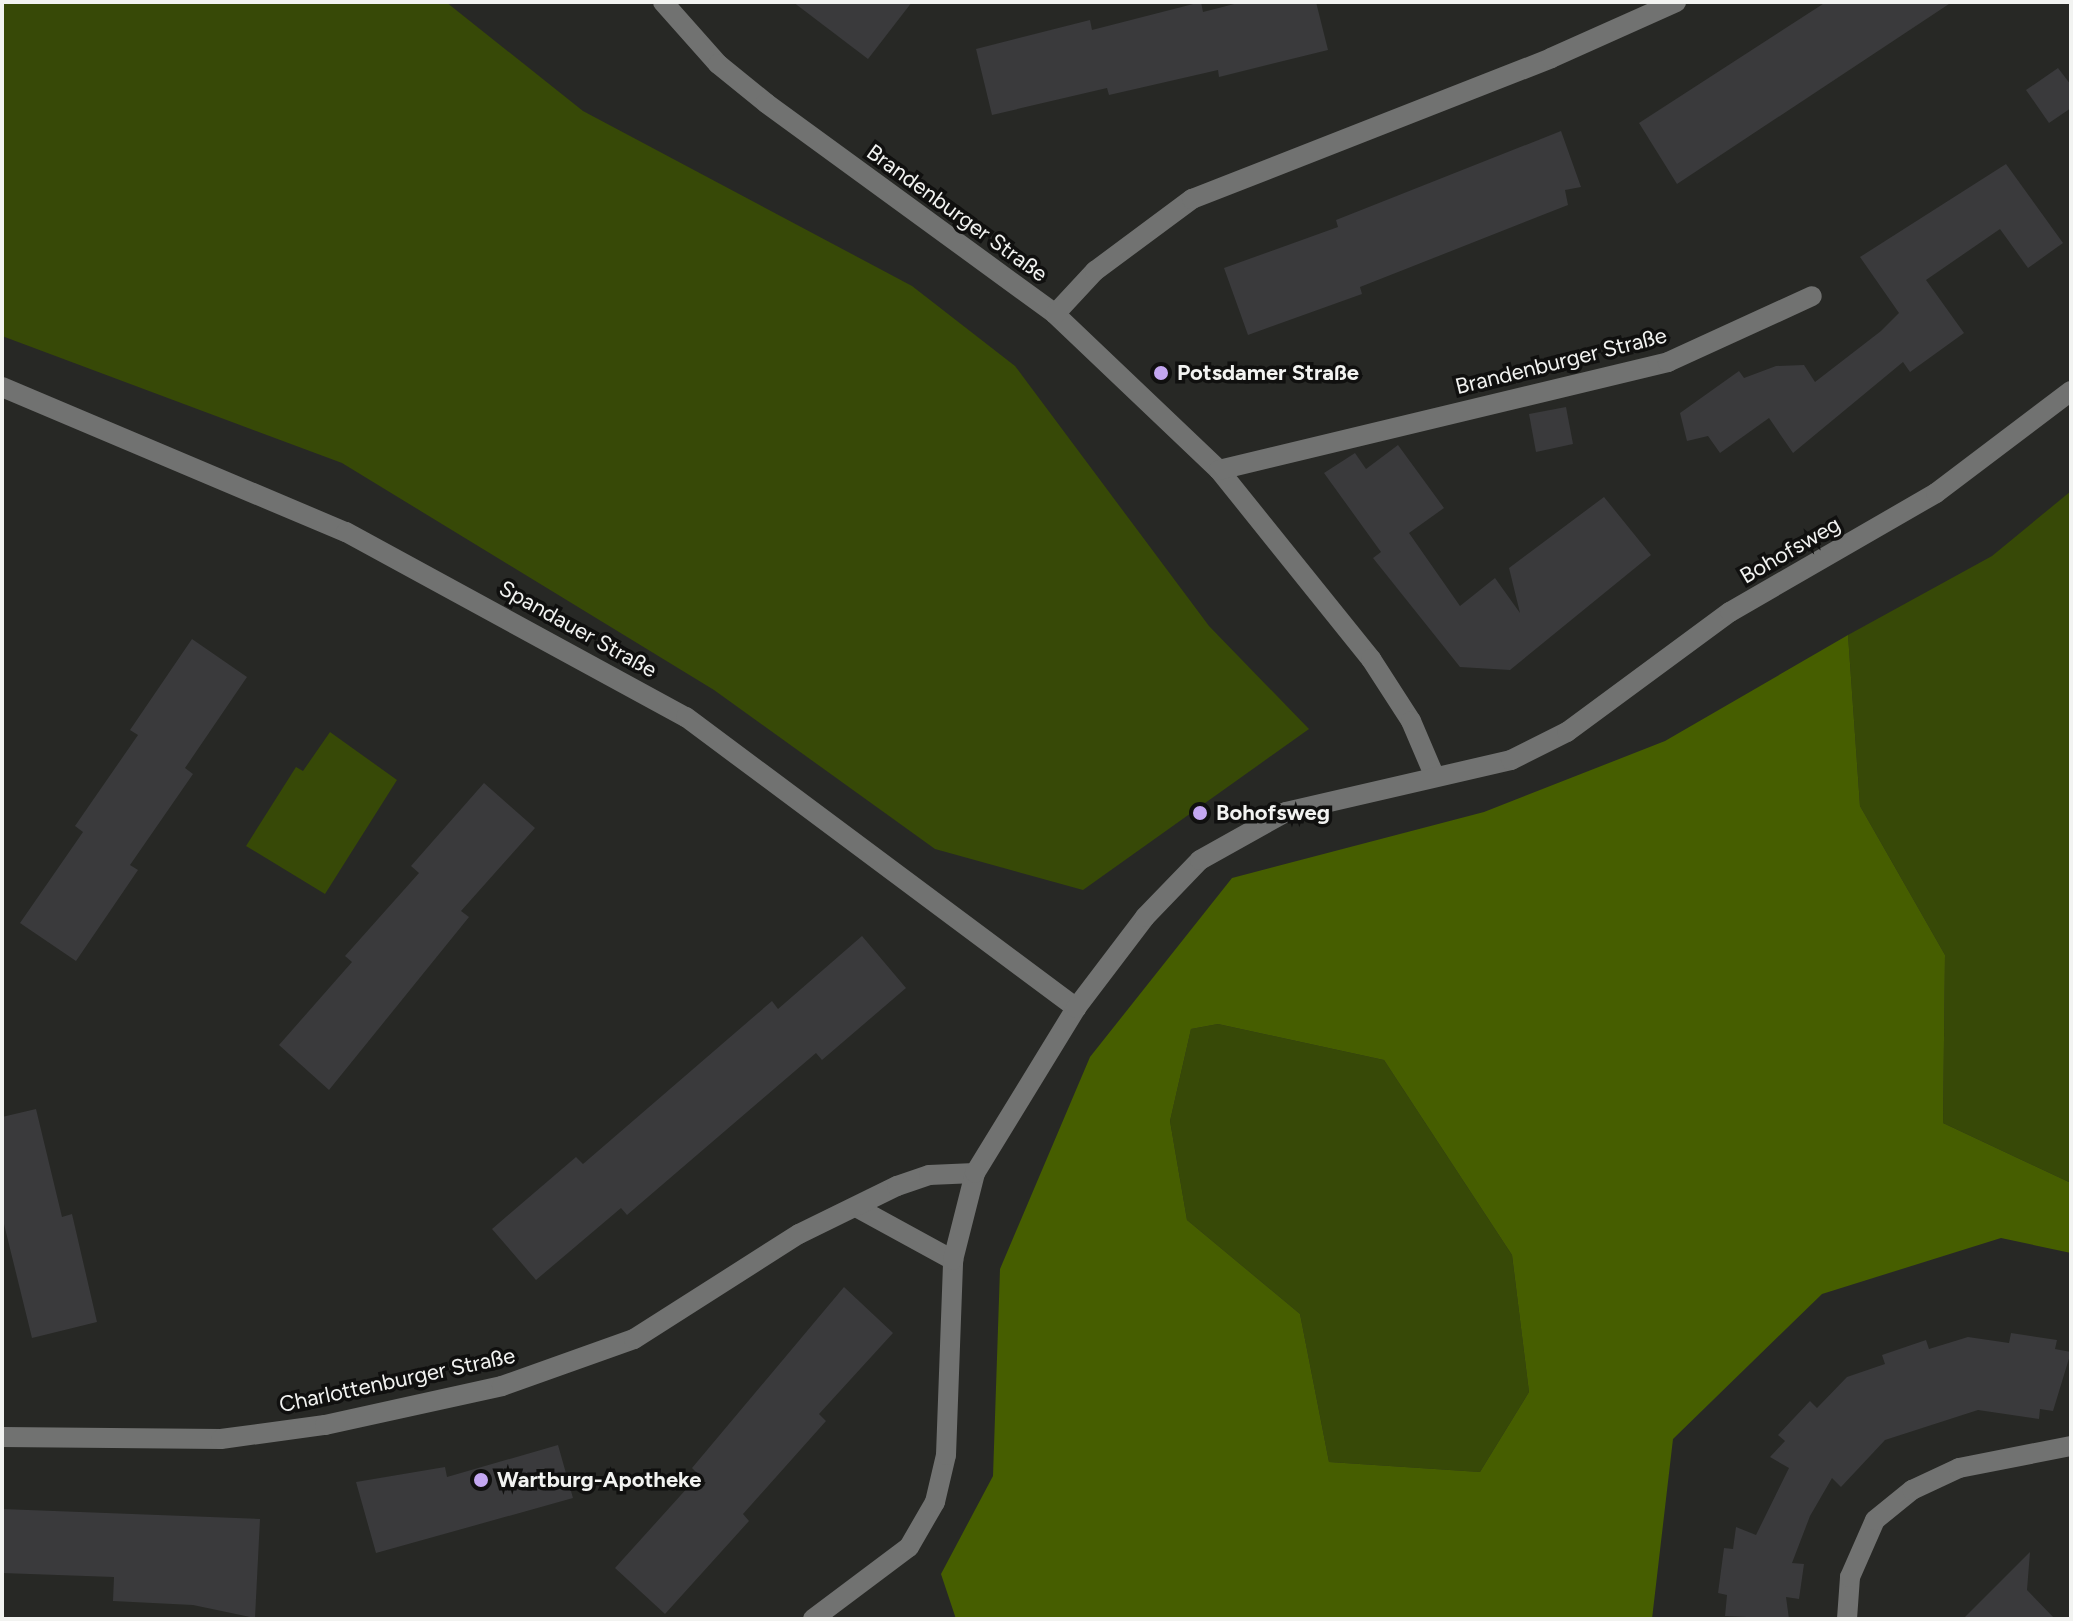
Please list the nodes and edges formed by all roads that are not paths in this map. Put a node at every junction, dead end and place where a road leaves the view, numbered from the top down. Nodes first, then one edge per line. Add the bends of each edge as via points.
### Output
1 (663, 2) edge
2 (1676, 2) edge
3 (1812, 296) dead end
4 (1055, 314) junction
5 (2, 387) edge
6 (2071, 391) edge
7 (1219, 470) junction
8 (1434, 775) junction
9 (1076, 1008) junction
10 (975, 1173) junction
11 (856, 1207) junction
12 (953, 1260) junction
13 (2, 1437) edge
14 (2071, 1446) edge
15 (813, 1619) edge
16 (1847, 1619) edge

1 - 4 street, Brandenburger Straße via 718,64 754,93
2 - 4 street via 1551,58 1192,199 1095,271
3 - 7 street, Brandenburger Straße via 1668,362
4 - 7 street, Brandenburger Straße
5 - 9 street, Spandauer Straße via 346,532 686,717
6 - 8 street, Bohofsweg via 1936,493 1730,612 1567,732 1511,760
7 - 8 street, Brandenburger Straße via 1371,659 1411,721
8 - 9 street, Bohofsweg via 1286,812 1219,845 1145,917
9 - 10 street, Bohofsweg
10 - 11 street, Charlottenburger Straße via 929,1175
10 - 12 street, Bohofsweg
11 - 12 street
11 - 13 street, Charlottenburger Straße via 799,1234 634,1339 502,1386 325,1425 221,1439
12 - 15 street, Bohofsweg via 946,1455 935,1502 909,1547
14 - 16 street via 1959,1468 1912,1490 1875,1520 1850,1577

